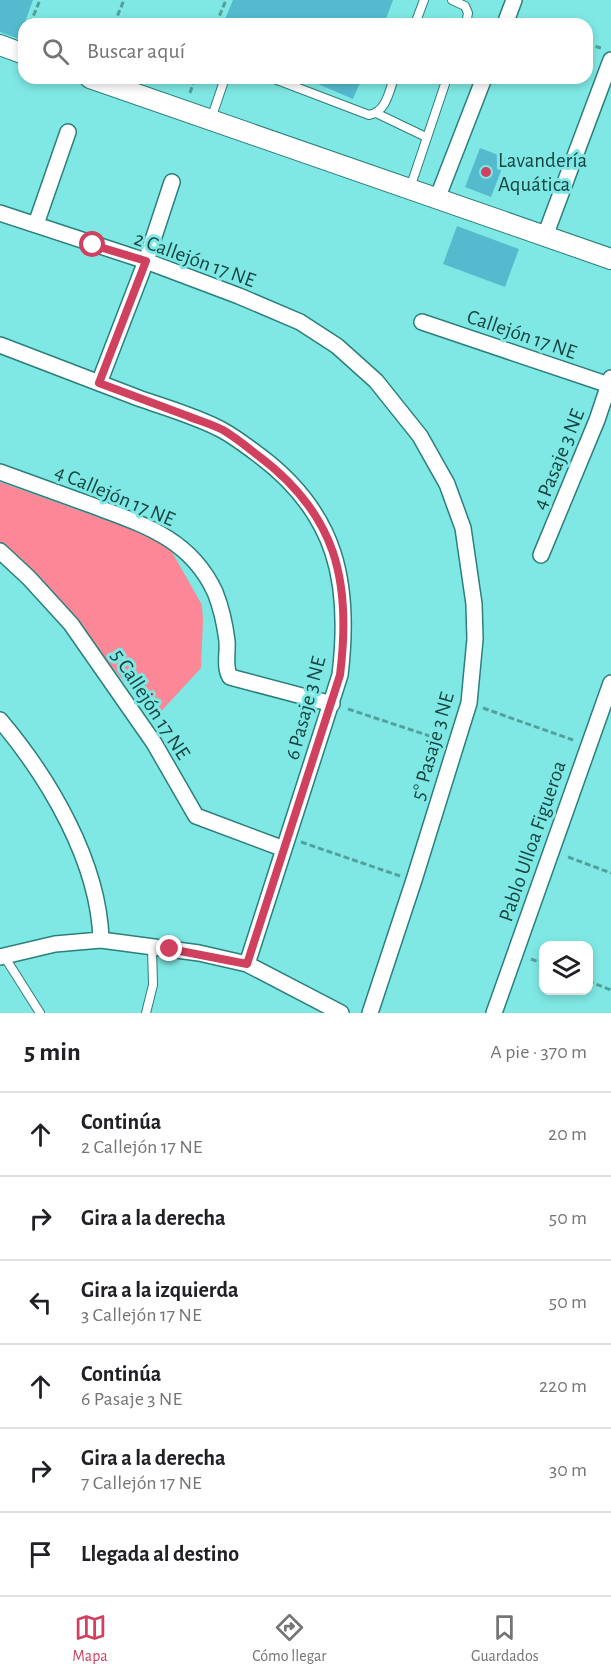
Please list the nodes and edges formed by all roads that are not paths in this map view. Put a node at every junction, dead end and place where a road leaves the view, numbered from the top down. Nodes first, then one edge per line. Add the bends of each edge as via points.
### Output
1 (424, 0) edge
2 (452, 0) edge
3 (514, 0) edge
4 (417, 18) edge
5 (467, 18) edge
6 (507, 18) edge
7 (0, 45) edge
8 (18, 52) edge
9 (611, 60) edge
10 (107, 84) edge
11 (223, 84) edge
12 (288, 84) edge
13 (392, 84) edge
14 (445, 84) edge
15 (482, 84) edge
16 (378, 114) junction
17 (211, 120) junction
18 (68, 132) dead end
19 (426, 137) junction
20 (172, 182) dead end
21 (409, 189) junction
22 (437, 199) junction
23 (0, 213) edge
24 (36, 224) junction
25 (545, 236) junction
26 (611, 259) edge
27 (146, 261) junction
28 (422, 322) dead end
29 (0, 345) edge
30 (363, 369) joint
31 (610, 381) edge
32 (99, 383) junction
33 (0, 472) edge
34 (0, 551) edge
35 (541, 555) dead end
36 (611, 684) edge
37 (332, 704) junction
38 (0, 720) edge
39 (286, 843) junction
40 (101, 940) junction
41 (152, 946) junction
42 (2, 957) edge
43 (247, 964) junction
44 (40, 1013) edge
45 (146, 1013) edge
46 (341, 1013) edge
47 (370, 1013) edge
48 (494, 1013) edge

1 - 4 lane
2 - 5 lane via 465,6
3 - 6 street
7 - 8 street
9 - 25 street
10 - 17 street
11 - 17 lane
12 - 16 lane via 369,115
13 - 16 lane
14 - 19 lane
15 - 22 street
16 - 19 lane
17 - 21 street
18 - 24 street
19 - 21 lane
20 - 27 street
21 - 22 street
22 - 25 street
23 - 24 street, 2 Callejón 17 NE
24 - 27 street, 2 Callejón 17 NE
25 - 26 street
27 - 30 street, 2 Callejón 17 NE via 300,322
27 - 32 street
28 - 31 street, Callejón 17 NE
29 - 32 street, 6 Pasaje 3 NE
30 - 47 street, 5° Pasaje 3 NE via 420,436 456,505 470,567 475,639 469,703
31 - 35 street, 4 Pasaje 3 NE
32 - 37 street, 6 Pasaje 3 NE via 222,429 267,461 309,504 324,528 338,571 344,610 343,652
33 - 37 street, 4 Callejón 17 NE via 171,539 201,569 217,597 227,641 229,676
34 - 39 street, 5 Callejón 17 NE via 71,624 154,743 196,816
36 - 48 street, Pablo Ulloa Figueroa
37 - 39 street, 6 Pasaje 3 NE
38 - 40 street via 53,794 72,832 94,887 101,917
39 - 43 street, 6 Pasaje 3 NE
40 - 41 street
40 - 42 street via 55,944
41 - 43 street
41 - 45 lane via 153,985
42 - 44 lane
43 - 46 street

